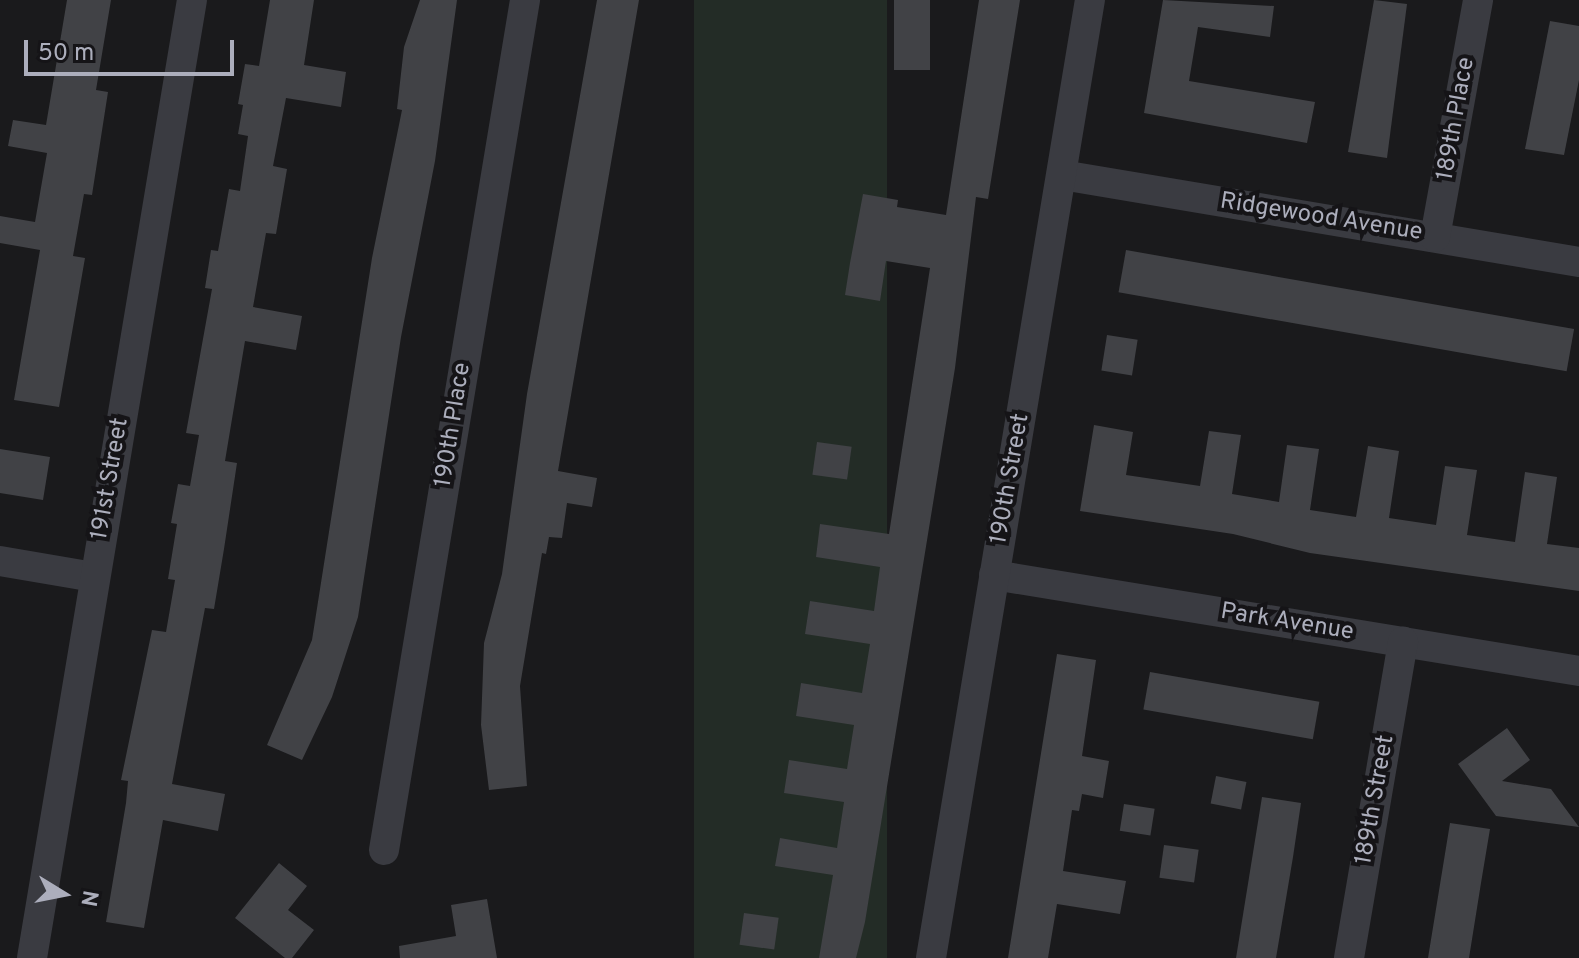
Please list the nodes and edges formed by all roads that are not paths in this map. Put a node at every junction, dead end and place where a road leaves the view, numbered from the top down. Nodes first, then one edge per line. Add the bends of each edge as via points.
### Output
1 (192, 0) edge
2 (525, 0) edge
3 (1090, 0) edge
4 (1478, 0) edge
5 (1062, 175) junction
6 (1435, 237) junction
7 (1579, 262) edge
8 (0, 561) edge
9 (994, 575) junction
10 (94, 577) junction
11 (1403, 642) junction
12 (1579, 671) edge
13 (384, 850) dead end
14 (32, 958) edge
15 (931, 958) edge
16 (1349, 958) edge

1 - 10 street, 191st Street
2 - 13 street, 190th Place
3 - 5 street, 190th Street
4 - 6 street, 189th Place
5 - 6 street, Ridgewood Avenue
5 - 9 street, 190th Street
6 - 7 street, Ridgewood Avenue
8 - 10 street
9 - 11 street, Park Avenue
9 - 15 street, 190th Street
10 - 14 street, 191st Street
11 - 12 street, Park Avenue
11 - 16 street, 189th Street

